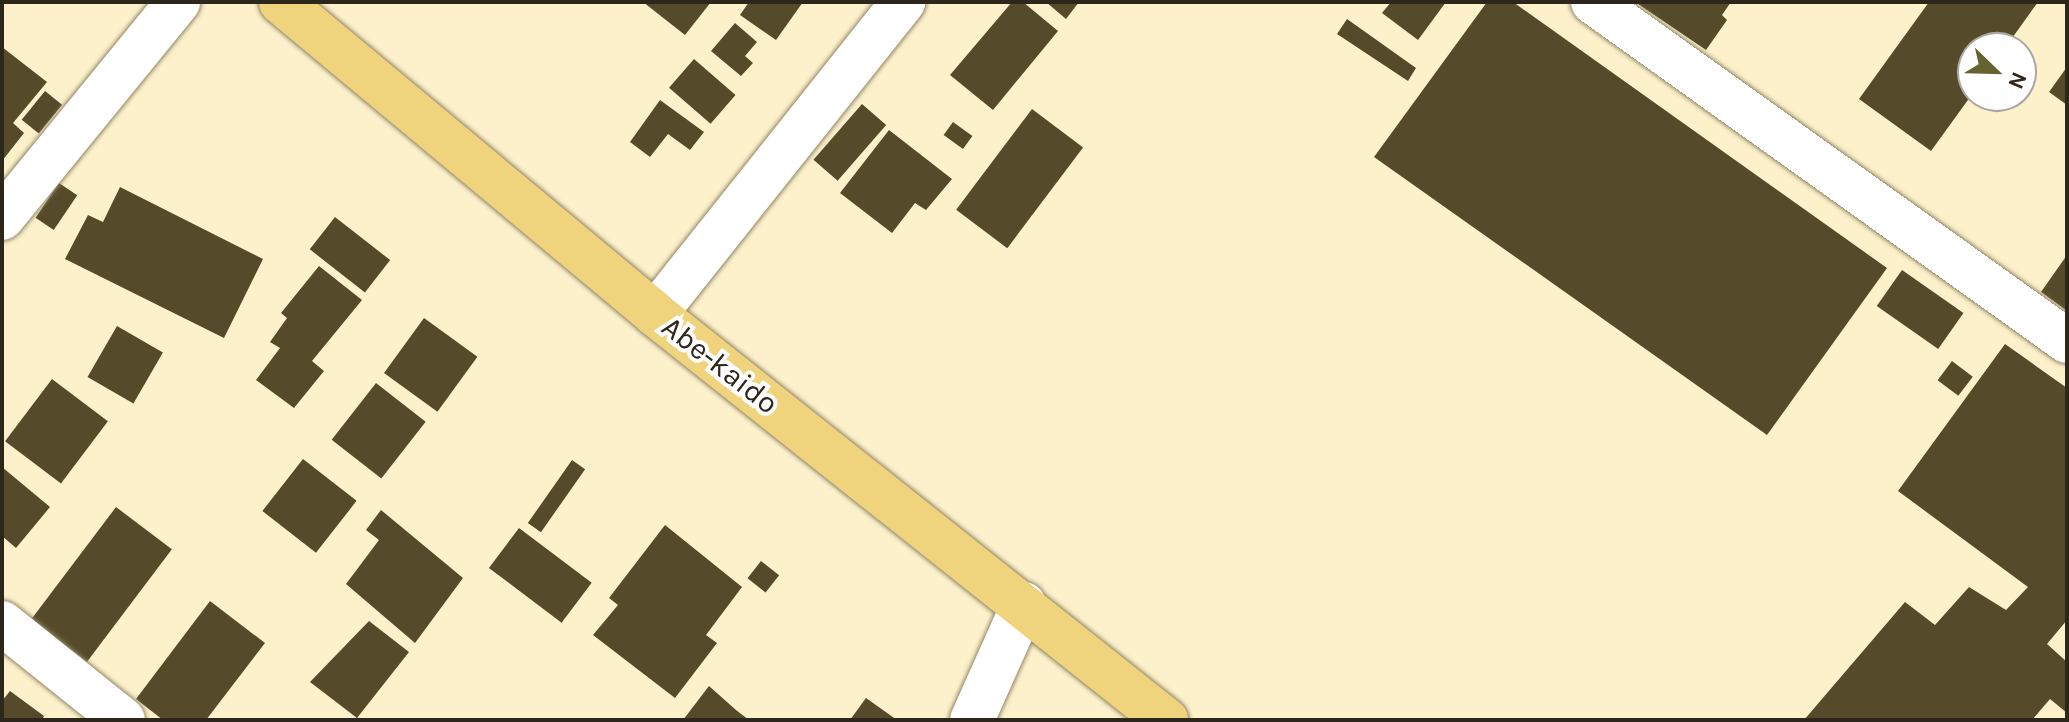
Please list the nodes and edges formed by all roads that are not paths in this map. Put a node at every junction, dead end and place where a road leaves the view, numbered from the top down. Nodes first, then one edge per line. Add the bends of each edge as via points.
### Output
1 (178, 2) edge
2 (281, 2) edge
3 (903, 2) edge
4 (1593, 2) edge
5 (2, 218) edge
6 (655, 314) junction
7 (2067, 341) edge
8 (1024, 604) junction
9 (2, 623) edge
10 (123, 720) edge
11 (972, 720) edge
12 (1166, 720) edge

1 - 5 street
2 - 6 main road, Abe-kaido
3 - 6 street
4 - 7 street
6 - 8 main road, Abe-kaido
8 - 11 street
8 - 12 main road, Abe-kaido
9 - 10 street

